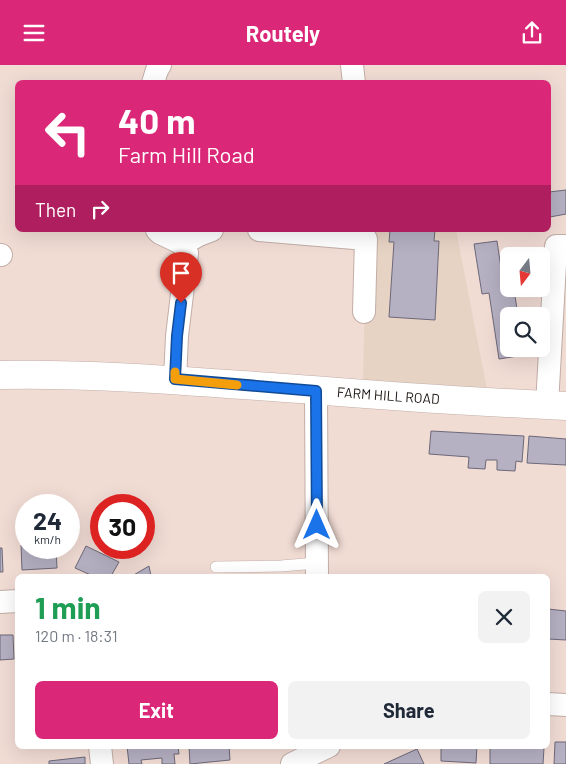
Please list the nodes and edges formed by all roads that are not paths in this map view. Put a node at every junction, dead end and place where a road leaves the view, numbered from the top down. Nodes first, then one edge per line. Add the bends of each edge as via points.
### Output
1 (160, 65) edge
2 (352, 65) edge
3 (154, 80) edge
4 (354, 80) edge
5 (159, 232) edge
6 (207, 232) edge
7 (302, 232) edge
8 (366, 235) edge
9 (183, 244) junction
10 (566, 246) edge
11 (364, 312) dead end
12 (0, 375) edge
13 (175, 379) junction
14 (316, 391) junction
15 (556, 405) edge
16 (216, 567) dead end
17 (317, 570) edge
18 (15, 601) edge
19 (0, 602) edge
20 (550, 704) edge
21 (566, 705) edge
22 (100, 749) edge
23 (323, 749) edge
24 (102, 764) edge
25 (292, 764) edge

1 - 3 street
2 - 4 street
5 - 9 street
6 - 9 street
7 - 8 street
8 - 11 street
9 - 13 street via 187,253
10 - 15 street via 556,246
12 - 13 street, FARM HILL ROAD
13 - 14 street, FARM HILL ROAD
14 - 15 street, FARM HILL ROAD
14 - 17 street
16 - 17 lane via 281,566
18 - 19 street
20 - 21 street
22 - 24 street
23 - 25 street

